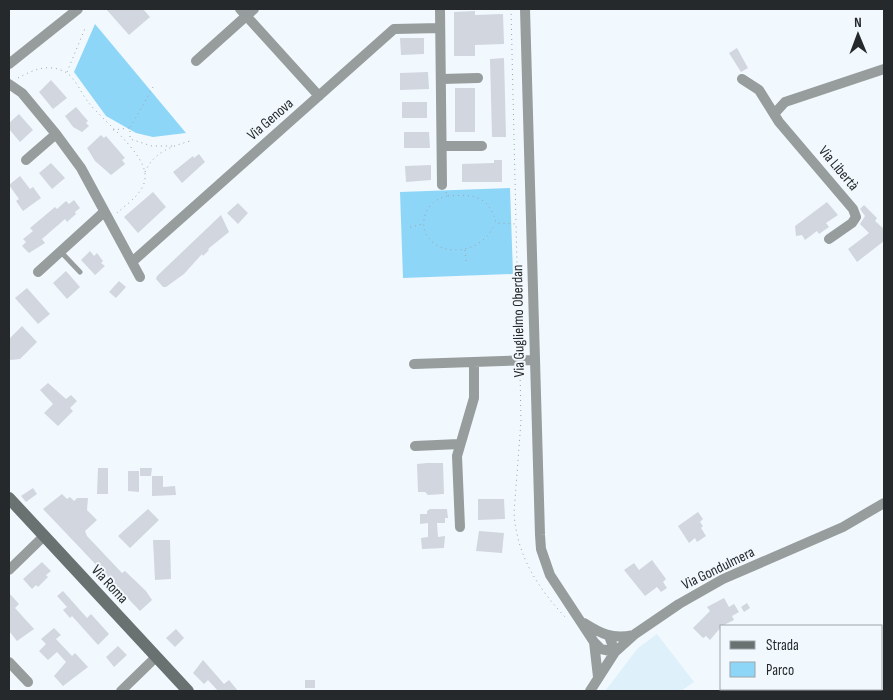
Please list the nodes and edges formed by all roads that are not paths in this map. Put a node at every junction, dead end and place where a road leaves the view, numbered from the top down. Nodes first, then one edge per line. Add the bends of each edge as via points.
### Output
1 (78, 9) edge
2 (440, 9) edge
3 (525, 9) edge
4 (247, 11) edge
5 (440, 28) junction
6 (196, 61) dead end
7 (9, 64) edge
8 (884, 69) edge
9 (478, 78) dead end
10 (442, 79) junction
11 (742, 79) dead end
12 (12, 82) edge
13 (9, 93) edge
14 (319, 96) junction
15 (24, 98) junction
16 (774, 113) junction
17 (56, 134) junction
18 (443, 146) junction
19 (482, 146) dead end
20 (26, 160) dead end
21 (442, 185) road end
22 (106, 216) junction
23 (829, 239) dead end
24 (60, 251) junction
25 (132, 262) junction
26 (38, 272) dead end
27 (80, 272) dead end
28 (140, 276) dead end
29 (534, 360) junction
30 (474, 362) junction
31 (414, 364) dead end
32 (459, 444) junction
33 (415, 446) dead end
34 (9, 498) edge
35 (884, 503) edge
36 (460, 527) dead end
37 (44, 536) junction
38 (9, 570) edge
39 (581, 621) junction
40 (635, 634) junction
41 (609, 636) junction
42 (594, 642) junction
43 (615, 652) junction
44 (156, 657) junction
45 (9, 662) edge
46 (598, 677) junction
47 (28, 682) dead end
48 (121, 691) edge
49 (188, 691) edge
50 (590, 691) edge

1 - 7 street
2 - 5 street
3 - 29 street, Via Guglielmo Oberdan
4 - 6 street
4 - 14 street
5 - 10 street
5 - 14 street, Via Genova via 394,29
8 - 16 street via 785,102
9 - 10 street
10 - 18 street
11 - 16 street, Via Libertà via 759,90
12 - 15 street
13 - 15 street
14 - 25 street, Via Genova
15 - 17 street
16 - 23 street, Via Libertà via 853,208 856,217
17 - 20 street
17 - 22 street via 81,168
18 - 19 street
18 - 21 street
22 - 24 street
22 - 25 street
24 - 26 street
24 - 27 lane
25 - 28 street
29 - 30 street
29 - 39 street, Via Guglielmo Oberdan via 542,549 557,588
30 - 31 street
30 - 32 street via 474,398
32 - 33 street
32 - 36 street
34 - 37 main road, Via Roma
35 - 40 street, Via Gondulmera via 843,527 702,590
37 - 38 street
37 - 44 main road, Via Roma
39 - 41 street, Via Guglielmo Oberdan
39 - 42 street, Via Guglielmo Oberdan
40 - 41 street via 618,638
40 - 43 street, Via Gondulmera
41 - 43 street
42 - 43 street via 601,649
42 - 46 street, Via Guglielmo Oberdan
43 - 46 street, Via Gondulmera
44 - 48 street
44 - 49 main road, Via Roma
45 - 47 street
46 - 50 street, Via Gondulmera

